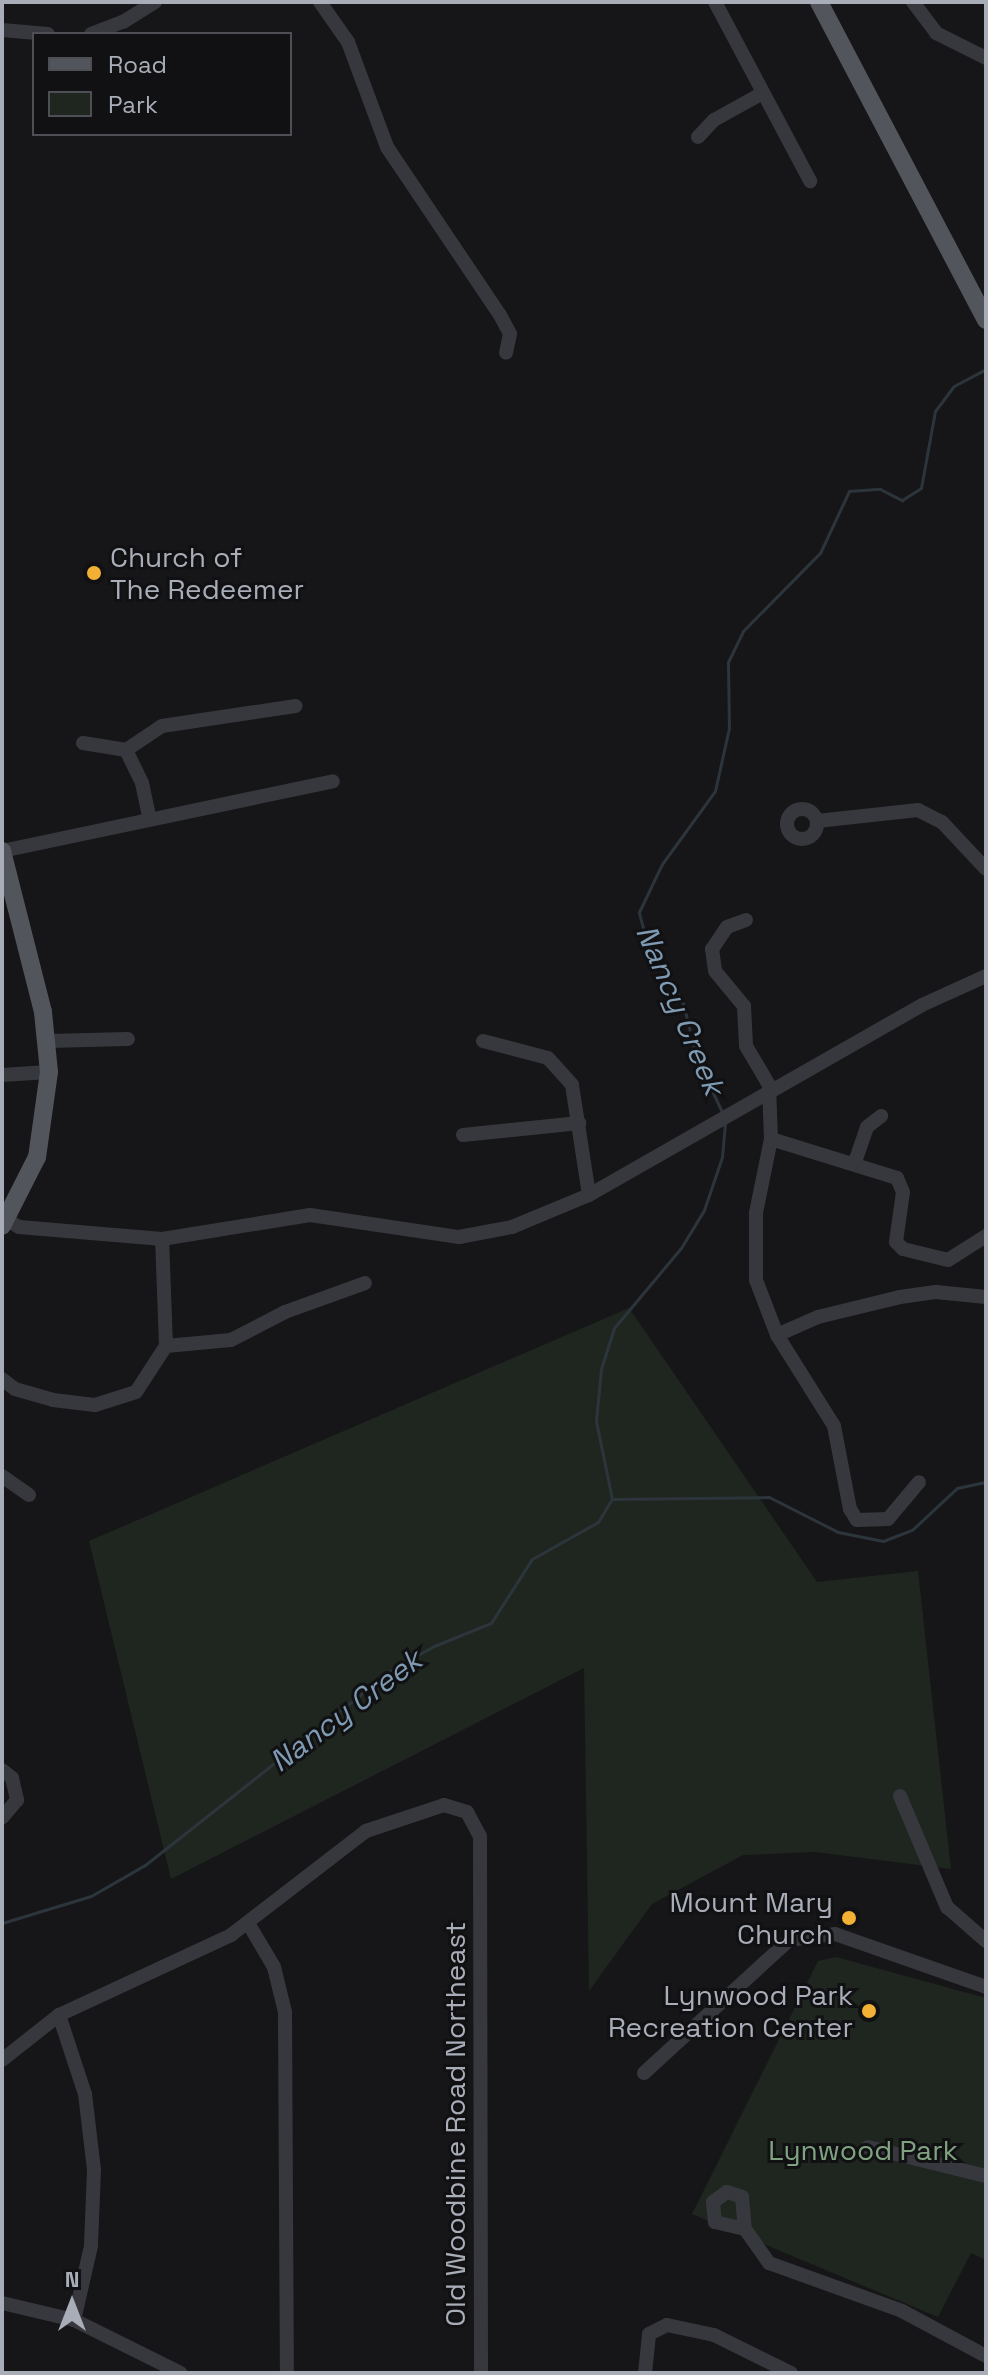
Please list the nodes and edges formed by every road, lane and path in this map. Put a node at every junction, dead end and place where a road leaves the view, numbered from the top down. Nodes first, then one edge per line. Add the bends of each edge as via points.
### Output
1 (155, 2) edge
2 (320, 2) edge
3 (715, 2) edge
4 (819, 2) edge
5 (913, 2) edge
6 (2, 30) edge
7 (95, 32) edge
8 (32, 33) edge
9 (986, 58) edge
10 (761, 94) junction
11 (698, 137) dead end
12 (810, 181) dead end
13 (986, 320) edge
14 (506, 353) dead end
15 (296, 706) dead end
16 (83, 743) dead end
17 (126, 750) junction
18 (333, 781) dead end
19 (149, 817) junction
20 (817, 821) dead end
21 (2, 851) edge
22 (986, 869) edge
23 (746, 920) dead end
24 (986, 976) edge
25 (128, 1039) dead end
26 (47, 1041) junction
27 (483, 1041) dead end
28 (49, 1072) junction
29 (2, 1075) edge
30 (769, 1096) junction
31 (881, 1116) dead end
32 (579, 1123) junction
33 (463, 1135) dead end
34 (771, 1139) junction
35 (855, 1162) junction
36 (589, 1195) junction
37 (4, 1223) edge
38 (986, 1236) edge
39 (162, 1239) junction
40 (365, 1283) dead end
41 (986, 1297) edge
42 (777, 1335) junction
43 (166, 1346) junction
44 (2, 1379) edge
45 (2, 1476) edge
46 (919, 1482) dead end
47 (29, 1495) dead end
48 (2, 1770) edge
49 (900, 1796) dead end
50 (2, 1818) edge
51 (248, 1923) junction
52 (986, 1941) edge
53 (986, 1987) edge
54 (59, 2015) junction
55 (2, 2060) edge
56 (644, 2073) dead end
57 (868, 2147) dead end
58 (986, 2176) edge
59 (745, 2229) dead end
60 (2, 2303) edge
61 (74, 2320) junction
62 (986, 2356) edge
63 (181, 2373) edge
64 (287, 2373) edge
65 (481, 2373) edge
66 (645, 2373) edge
67 (791, 2373) edge

1 - 7 street
2 - 14 street via 348,42 387,147 500,315 510,334
3 - 10 street
4 - 13 main road
5 - 9 street via 936,33
6 - 8 street
10 - 11 street via 714,120
10 - 12 street
15 - 17 street via 162,726
16 - 17 street
17 - 19 street via 142,783
18 - 19 street
19 - 21 street
20 - 22 street via 918,810 942,822
21 - 26 main road
23 - 30 street via 717,937 712,961 744,1006 746,1046 769,1085
24 - 30 street via 922,1005
25 - 26 street
26 - 28 main road
27 - 32 street via 548,1058 572,1085
28 - 29 street
28 - 37 main road via 37,1157
30 - 34 street
30 - 36 street
31 - 35 street via 867,1127
32 - 33 street
32 - 36 street
34 - 35 street
34 - 42 street via 756,1213 756,1280
35 - 38 street via 902,1185 895,1231 903,1249 948,1260
36 - 39 street via 512,1227 459,1237 310,1215
37 - 39 street
39 - 43 street
40 - 43 street via 285,1312 231,1340
41 - 42 street via 936,1292 900,1297 818,1317
42 - 46 street via 834,1426 850,1509 857,1520 888,1519
43 - 44 street via 136,1392 95,1405 27,1393
45 - 47 street
48 - 50 street via 12,1778 17,1800
49 - 52 street via 947,1907
51 - 54 street via 210,1946
51 - 64 street via 274,1967 285,2012
51 - 65 street, Old Woodbine Road Northeast via 350,1840 418,1810 453,1805 474,1818 480,1836
53 - 56 street via 835,1934 789,1940
54 - 55 street
54 - 61 street via 85,2094 94,2170 91,2246
57 - 58 street
59 - 62 street via 769,2263 902,2311
60 - 61 street
61 - 63 street
66 - 67 street via 648,2324 703,2331

